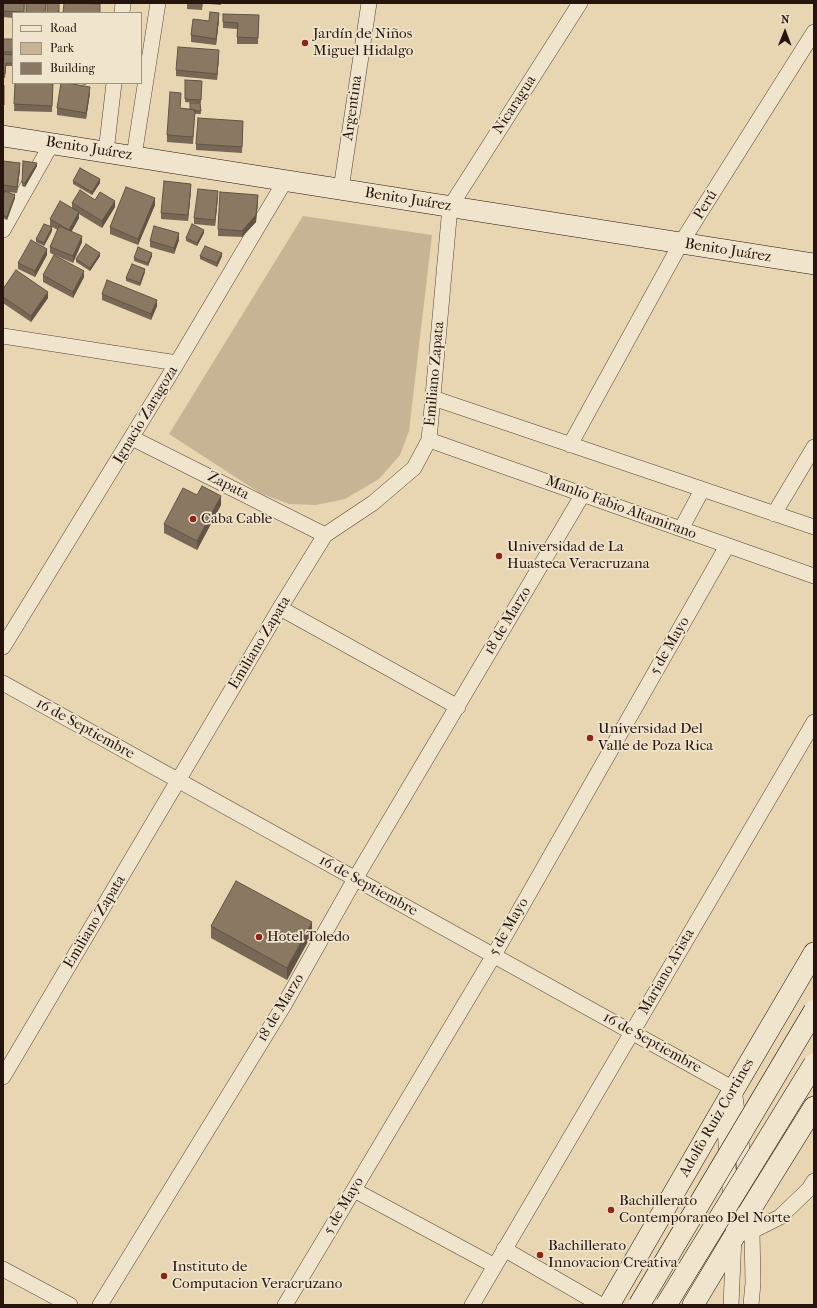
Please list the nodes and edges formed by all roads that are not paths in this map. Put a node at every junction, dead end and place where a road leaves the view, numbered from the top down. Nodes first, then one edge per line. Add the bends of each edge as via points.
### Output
1 (158, 3) edge
2 (368, 3) edge
3 (580, 3) edge
4 (814, 32) edge
5 (114, 84) edge
6 (3, 136) edge
7 (52, 143) junction
8 (106, 152) junction
9 (134, 156) junction
10 (285, 180) junction
11 (341, 189) junction
12 (450, 206) junction
13 (3, 230) edge
14 (681, 243) junction
15 (814, 264) edge
16 (3, 336) edge
17 (177, 363) junction
18 (433, 398) junction
19 (132, 438) junction
20 (429, 440) junction
21 (570, 445) junction
22 (814, 447) edge
23 (702, 490) junction
24 (583, 494) junction
25 (774, 514) junction
26 (814, 528) edge
27 (681, 529) junction
28 (325, 535) junction
29 (728, 546) junction
30 (814, 576) edge
31 (280, 608) junction
32 (3, 647) edge
33 (3, 683) edge
34 (458, 707) junction
35 (814, 722) edge
36 (178, 780) junction
37 (355, 879) junction
38 (814, 953) edge
39 (494, 955) junction
40 (814, 1011) edge
41 (632, 1032) junction
42 (814, 1064) edge
43 (3, 1077) edge
44 (734, 1089) junction
45 (724, 1106) junction
46 (814, 1106) edge
47 (812, 1187) edge
48 (354, 1190) junction
49 (750, 1210) junction
50 (743, 1233) junction
51 (504, 1249) junction
52 (495, 1266) junction
53 (3, 1269) edge
54 (70, 1305) edge
55 (100, 1305) edge
56 (285, 1305) edge
57 (472, 1305) edge
58 (602, 1305) edge
59 (610, 1305) edge
60 (639, 1305) edge
61 (666, 1305) edge
62 (693, 1305) edge
63 (731, 1305) edge
64 (751, 1305) edge

1 - 9 street
2 - 11 street, Argentina
3 - 12 street, Nicaragua
4 - 14 street, Perú
5 - 8 street
6 - 7 main road, Benito Juárez
7 - 8 main road, Benito Juárez
7 - 13 street
8 - 9 main road, Benito Juárez
9 - 10 main road, Benito Juárez
10 - 11 main road, Benito Juárez
10 - 17 street, Ignacio Zaragoza
11 - 12 main road, Benito Juárez
12 - 14 main road, Benito Juárez
12 - 18 street, Emiliano Zapata
14 - 15 main road, Benito Juárez
14 - 21 street, Perú
16 - 17 street
17 - 19 street, Ignacio Zaragoza
18 - 20 street, Emiliano Zapata
18 - 21 street
19 - 28 street, Zapata
19 - 32 street, Ignacio Zaragoza
20 - 24 street, Manlio Fabio Altamirano
20 - 28 street, Emiliano Zapata via 414,468 373,503
21 - 23 street
22 - 25 street
23 - 25 street
23 - 27 street
24 - 27 street, Manlio Fabio Altamirano
24 - 34 street, 18 de Marzo
25 - 26 street
27 - 29 street, Manlio Fabio Altamirano
28 - 31 street, Emiliano Zapata
29 - 30 street, Manlio Fabio Altamirano
29 - 39 street, 5 de Mayo
31 - 34 street
31 - 36 street, Emiliano Zapata
33 - 36 street, 16 de Septiembre
34 - 37 street, 18 de Marzo
35 - 41 street, Mariano Arista
36 - 37 street, 16 de Septiembre
36 - 43 street, Emiliano Zapata
37 - 39 street, 16 de Septiembre
37 - 55 street, 18 de Marzo via 284,1005
38 - 44 main road, Adolfo Ruiz Cortines
39 - 41 street, 16 de Septiembre
39 - 48 street, 5 de Mayo
40 - 60 main road, bridge
41 - 44 street, 16 de Septiembre
41 - 51 street, Mariano Arista
42 - 61 main road, bridge
44 - 45 main road, Adolfo Ruiz Cortines
44 - 49 street
45 - 50 street
45 - 59 main road, Adolfo Ruiz Cortines
46 - 49 main road
47 - 50 street via 780,1217
48 - 52 street
48 - 56 street, 5 de Mayo
49 - 50 main road
50 - 62 main road
50 - 63 street
50 - 64 street via 753,1283
51 - 52 street, Mariano Arista
51 - 58 street
52 - 57 street, Mariano Arista
53 - 54 street

